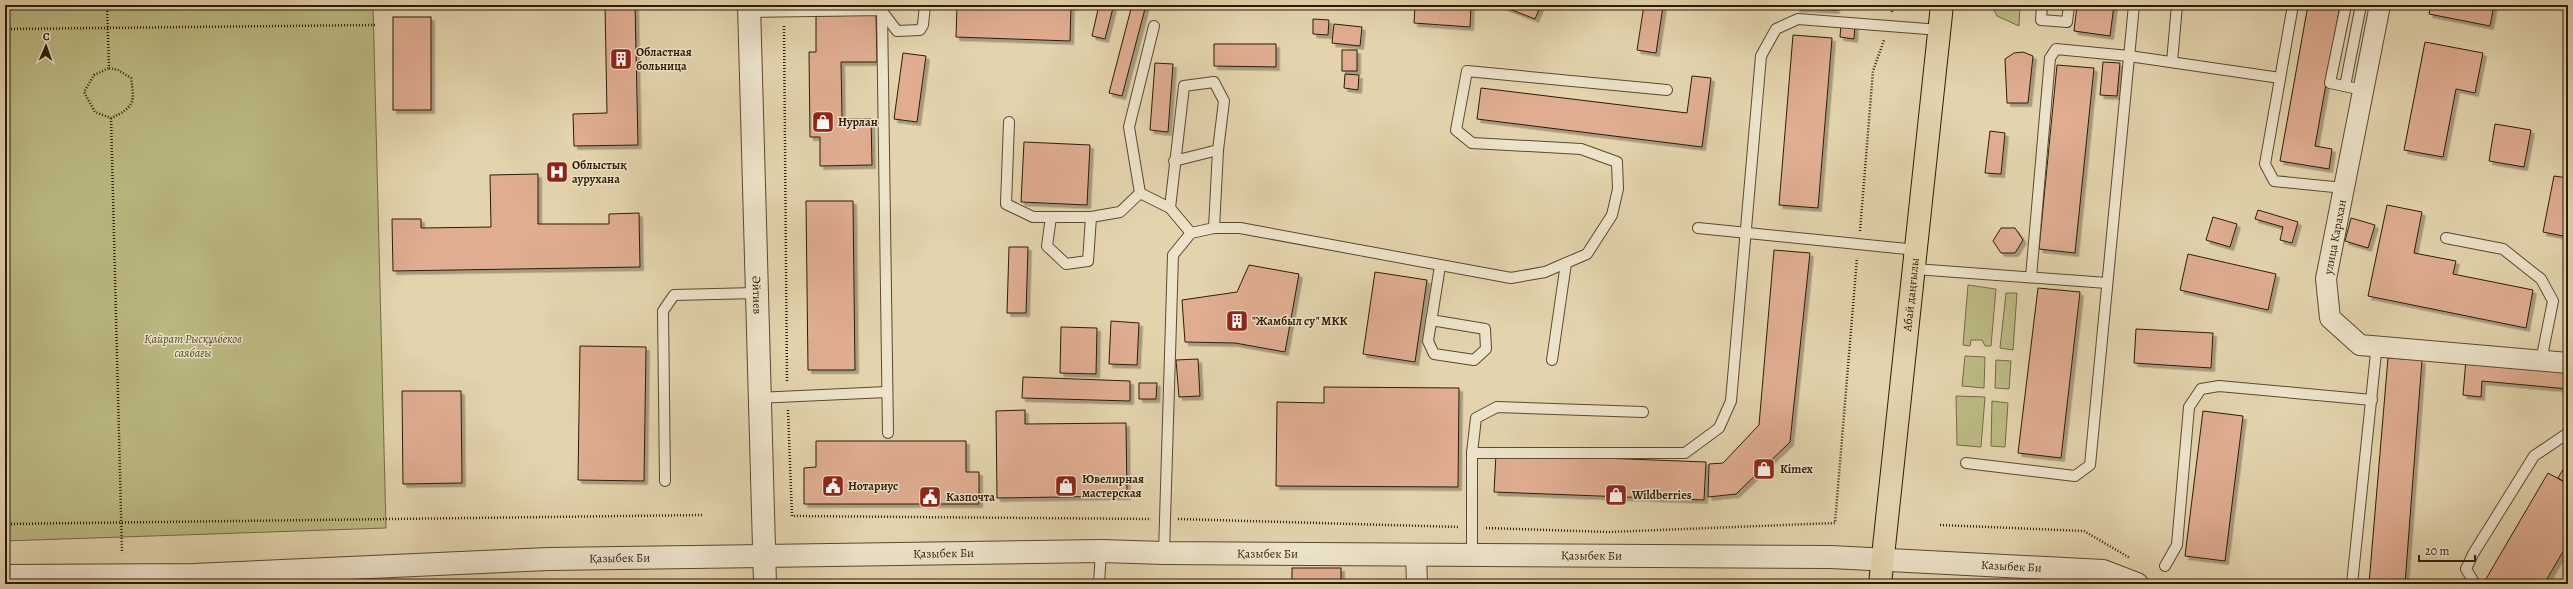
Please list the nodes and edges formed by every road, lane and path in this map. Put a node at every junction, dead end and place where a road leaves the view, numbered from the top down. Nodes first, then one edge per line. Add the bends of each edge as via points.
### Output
1 (107, 5) edge
2 (925, 5) edge
3 (1893, 5) edge
4 (1942, 5) edge
5 (2042, 5) edge
6 (2069, 5) edge
7 (2134, 5) edge
8 (2177, 5) edge
9 (2293, 5) edge
10 (2346, 5) edge
11 (2361, 5) edge
12 (2380, 5) edge
13 (749, 8) edge
14 (880, 8) edge
15 (784, 11) junction
16 (1891, 17) dead end
17 (375, 25) dead end
18 (1154, 26) dead end
19 (5, 30) edge
20 (1940, 30) junction
21 (1885, 37) dead end
22 (2129, 56) junction
23 (2172, 62) junction
24 (109, 68) junction
25 (2280, 78) junction
26 (2354, 88) junction
27 (1667, 90) dead end
28 (111, 118) junction
29 (1008, 122) dead end
30 (1218, 150) junction
31 (1174, 161) junction
32 (2344, 188) junction
33 (1140, 193) junction
34 (1170, 208) junction
35 (1051, 217) junction
36 (1091, 217) junction
37 (1214, 228) junction
38 (1698, 228) dead end
39 (1191, 233) junction
40 (1746, 235) junction
41 (2446, 238) dead end
42 (1858, 245) junction
43 (1916, 260) junction
44 (1566, 263) junction
45 (1440, 266) junction
46 (2031, 277) junction
47 (2107, 283) junction
48 (756, 293) junction
49 (1431, 320) junction
50 (2377, 343) junction
51 (1552, 360) dead end
52 (2541, 361) junction
53 (2568, 363) edge
54 (787, 390) dead end
55 (887, 392) junction
56 (759, 398) junction
57 (2372, 400) junction
58 (788, 405) dead end
59 (1643, 412) dead end
60 (888, 433) dead end
61 (2568, 433) edge
62 (1472, 452) junction
63 (1966, 463) dead end
64 (665, 481) dead end
65 (702, 515) dead end
66 (1153, 519) dead end
67 (1176, 519) dead end
68 (122, 522) junction
69 (5, 524) edge
70 (1940, 525) dead end
71 (1467, 528) dead end
72 (1483, 528) dead end
73 (1101, 550) junction
74 (122, 553) dead end
75 (1164, 553) junction
76 (1416, 554) junction
77 (764, 555) junction
78 (1472, 555) junction
79 (1883, 560) junction
80 (2165, 566) dead end
81 (5, 576) edge
82 (2162, 576) dead end
83 (2135, 578) edge
84 (765, 584) edge
85 (1099, 584) edge
86 (1417, 584) edge
87 (1880, 584) edge
88 (2174, 584) edge
89 (2352, 584) edge
90 (2475, 584) edge

1 - 24 path
2 - 14 lane via 924,25 920,30 911,32 897,31
3 - 16 path
4 - 20 main road, Абай даңғылы
5 - 6 lane via 2041,20 2067,22
7 - 22 lane
8 - 23 lane
9 - 25 lane
10 - 26 lane via 2330,83
11 - 26 lane
12 - 26 street, улица Карахан
13 - 15 lane
13 - 48 street, Әйтиев
14 - 15 lane
14 - 55 lane
15 - 54 path
17 - 19 path
18 - 33 lane via 1129,127
20 - 40 lane via 1798,18 1776,29 1761,56
20 - 43 main road, Абай даңғылы
21 - 42 path via 1873,71
22 - 23 lane
22 - 46 lane via 2056,49 2050,58
22 - 47 lane
23 - 25 lane
24 - 28 path via 94,75 84,92 95,112
24 - 28 path via 131,78 134,97 127,111
25 - 32 lane via 2265,164 2274,181
26 - 32 street, улица Карахан
27 - 44 lane via 1467,70 1456,130 1472,143 1581,149 1617,162 1618,189 1612,215 1587,254
28 - 68 path
29 - 35 lane via 1006,204 1033,217
30 - 31 lane
30 - 31 lane via 1224,101 1214,82 1184,86
30 - 37 lane
31 - 34 lane
32 - 50 street, улица Карахан via 2326,279 2330,318 2360,345
33 - 34 lane
33 - 36 lane via 1120,212
34 - 39 lane
35 - 36 lane
35 - 36 lane via 1047,246 1066,264 1088,261
37 - 39 lane
37 - 45 lane via 1240,228
38 - 40 lane
39 - 75 lane via 1173,255
40 - 42 lane
40 - 62 lane via 1731,401 1720,428 1685,453
41 - 52 lane via 2503,249 2541,278 2553,301
42 - 43 lane
42 - 72 path via 1835,522 1609,532
43 - 46 lane
43 - 79 main road, Абай даңғылы
44 - 45 lane via 1545,272 1511,278
44 - 51 lane
45 - 49 lane
46 - 47 lane
47 - 63 lane via 2090,465 2075,476
48 - 56 street, Әйтиев
48 - 64 lane via 674,295 663,311
49 - 49 lane via 1428,341 1434,354 1474,360 1486,349 1485,329
50 - 52 street, улица Карахан
50 - 57 lane
52 - 53 street, улица Карахан
55 - 56 lane
55 - 60 lane
56 - 77 street, Әйтиев
57 - 80 lane via 2219,386 2201,389 2189,407 2177,545
57 - 89 lane
58 - 66 path via 792,516
59 - 62 lane via 1497,407 1476,418
61 - 90 lane via 2534,456 2473,554 2466,569
62 - 78 lane
65 - 68 path
67 - 71 path
68 - 69 path
68 - 74 path
70 - 83 path via 2084,531
73 - 75 street, Қазыбек Би
73 - 77 street, Қазыбек Би
73 - 85 lane
75 - 76 street, Қазыбек Би
76 - 78 street, Қазыбек Би
76 - 86 street
77 - 81 street, Қазыбек Би via 549,559 194,575
77 - 84 street, Әйтиев
78 - 79 street, Қазыбек Би via 1823,557
79 - 83 street, Казыбек Би via 2103,570
79 - 87 main road, Абай даңғылы
82 - 88 path

